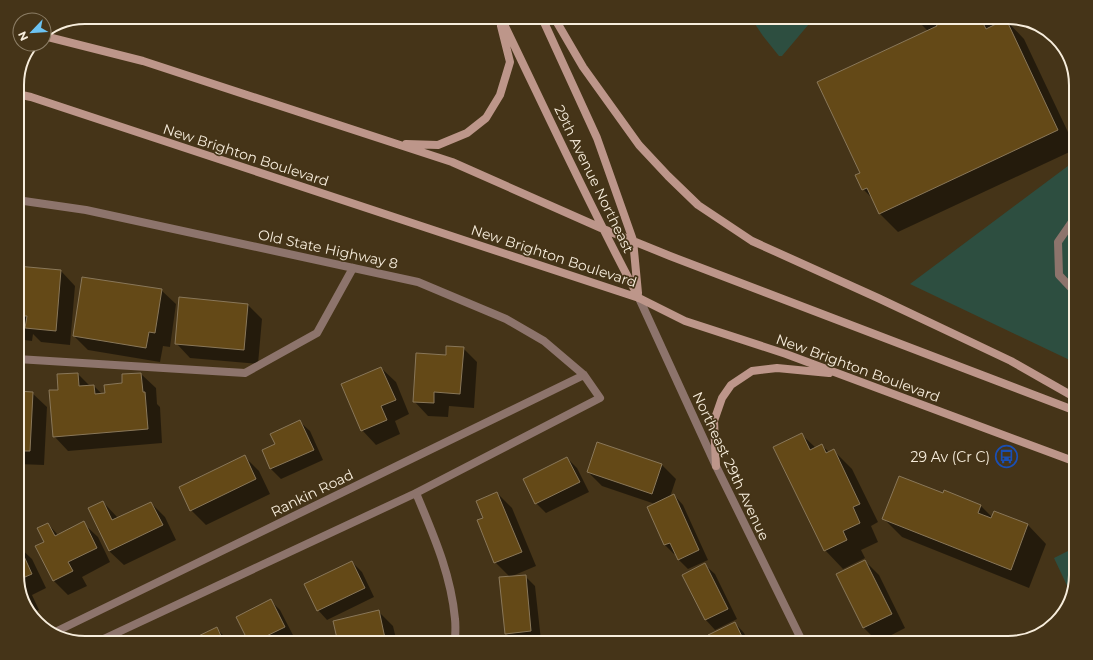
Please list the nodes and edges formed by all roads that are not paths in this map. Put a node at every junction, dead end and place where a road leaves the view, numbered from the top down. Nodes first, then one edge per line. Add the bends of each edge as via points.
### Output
1 (502, 24) edge
2 (503, 24) edge
3 (545, 24) edge
4 (558, 24) edge
5 (52, 38) edge
6 (24, 96) edge
7 (395, 144) junction
8 (24, 201) edge
9 (1069, 226) edge
10 (601, 228) junction
11 (633, 240) junction
12 (353, 268) junction
13 (1069, 285) edge
14 (638, 298) junction
15 (24, 359) edge
16 (840, 374) junction
17 (584, 375) junction
18 (1069, 394) edge
19 (1069, 408) edge
20 (1069, 459) edge
21 (716, 466) junction
22 (416, 494) junction
23 (59, 630) edge
24 (110, 636) edge
25 (455, 636) edge
26 (800, 636) edge

1 - 7 main road via 510,62 500,95 486,118 468,133 438,146
2 - 10 main road, 29th Avenue Northeast
3 - 11 main road, 29th Avenue Northeast via 597,138
4 - 18 main road via 583,67 639,145 698,205 752,241 1004,358
5 - 7 main road via 143,61
6 - 14 main road, New Brighton Boulevard
7 - 10 main road via 452,162
8 - 12 street, Old State Highway 8 via 86,210
9 - 13 street via 1058,242 1060,275
10 - 11 main road
10 - 14 main road, 29th Avenue Northeast
11 - 14 main road, 29th Avenue Northeast
11 - 19 main road
12 - 15 street via 317,333 244,373
12 - 17 street, Old State Highway 8 via 418,282 506,319 544,341
14 - 16 main road, New Brighton Boulevard via 685,321
14 - 21 street, Northeast 29th Avenue
16 - 20 main road, New Brighton Boulevard
16 - 21 main road via 777,368 752,371 731,385 722,398 714,421
17 - 22 street, Old State Highway 8 via 600,398
17 - 23 street, Rankin Road
21 - 26 street, Northeast 29th Avenue
22 - 24 street
22 - 25 street via 448,577 455,619

